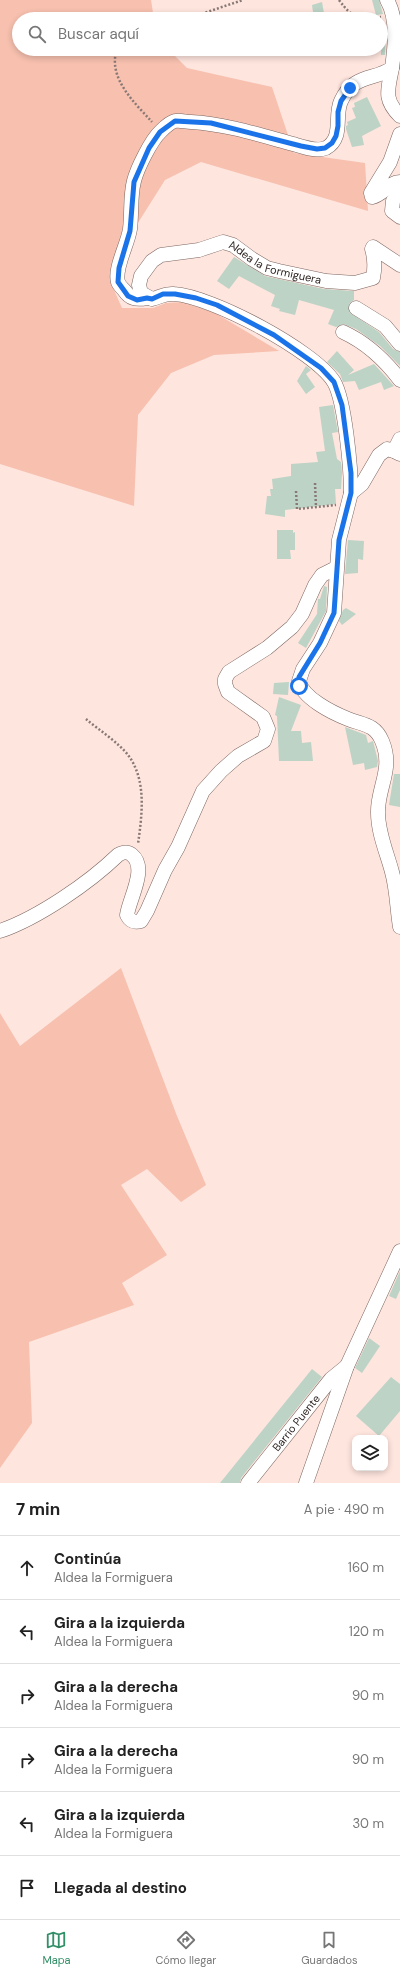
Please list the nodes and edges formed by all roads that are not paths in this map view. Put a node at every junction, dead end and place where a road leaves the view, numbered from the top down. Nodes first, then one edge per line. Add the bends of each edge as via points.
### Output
1 (387, 0) edge
2 (392, 68) junction
3 (400, 116) edge
4 (400, 134) edge
5 (400, 182) edge
6 (400, 189) edge
7 (400, 217) edge
8 (400, 264) edge
9 (147, 298) junction
10 (356, 308) dead end
11 (343, 332) dead end
12 (400, 344) edge
13 (400, 380) edge
14 (398, 448) edge
15 (351, 493) junction
16 (336, 568) junction
17 (400, 927) edge
18 (0, 931) edge
19 (400, 1251) edge
20 (347, 1366) junction
21 (248, 1483) edge
22 (306, 1483) edge

1 - 2 street via 393,16
2 - 3 street via 387,96 391,107
2 - 9 street via 364,78 350,88 341,101 336,136 325,148 301,146 211,123 175,121 160,132 149,148 134,182 130,231 119,268 118,282 128,296 137,300
4 - 5 street via 390,162 371,193 372,197 387,186
6 - 7 street via 393,201 392,210
8 - 9 street, Aldea la Formiguera via 374,246 373,278 355,283 326,281 267,268 223,242 199,250 161,255 143,272 139,285 140,293
9 - 15 street via 175,294 217,305 274,335 321,368 334,382 342,405 351,473
10 - 12 street via 385,326
11 - 13 street via 369,347 386,362
14 - 15 street via 387,449 379,455 362,484
15 - 16 street via 342,523
16 - 17 street via 334,613 320,643 299,677 299,686 311,699 349,720 372,727 382,741 387,770 378,812 381,834 394,880
16 - 18 street via 322,575 302,614 292,627 267,648 229,672 225,678 228,692 263,717 268,729 264,741 238,756 204,791 141,921 129,919 127,915 138,880 138,865 136,858 124,852 83,884 26,920
19 - 20 street, Barrio Puente
20 - 21 street, Barrio Puente via 331,1379
20 - 22 street, Barrio Puente

